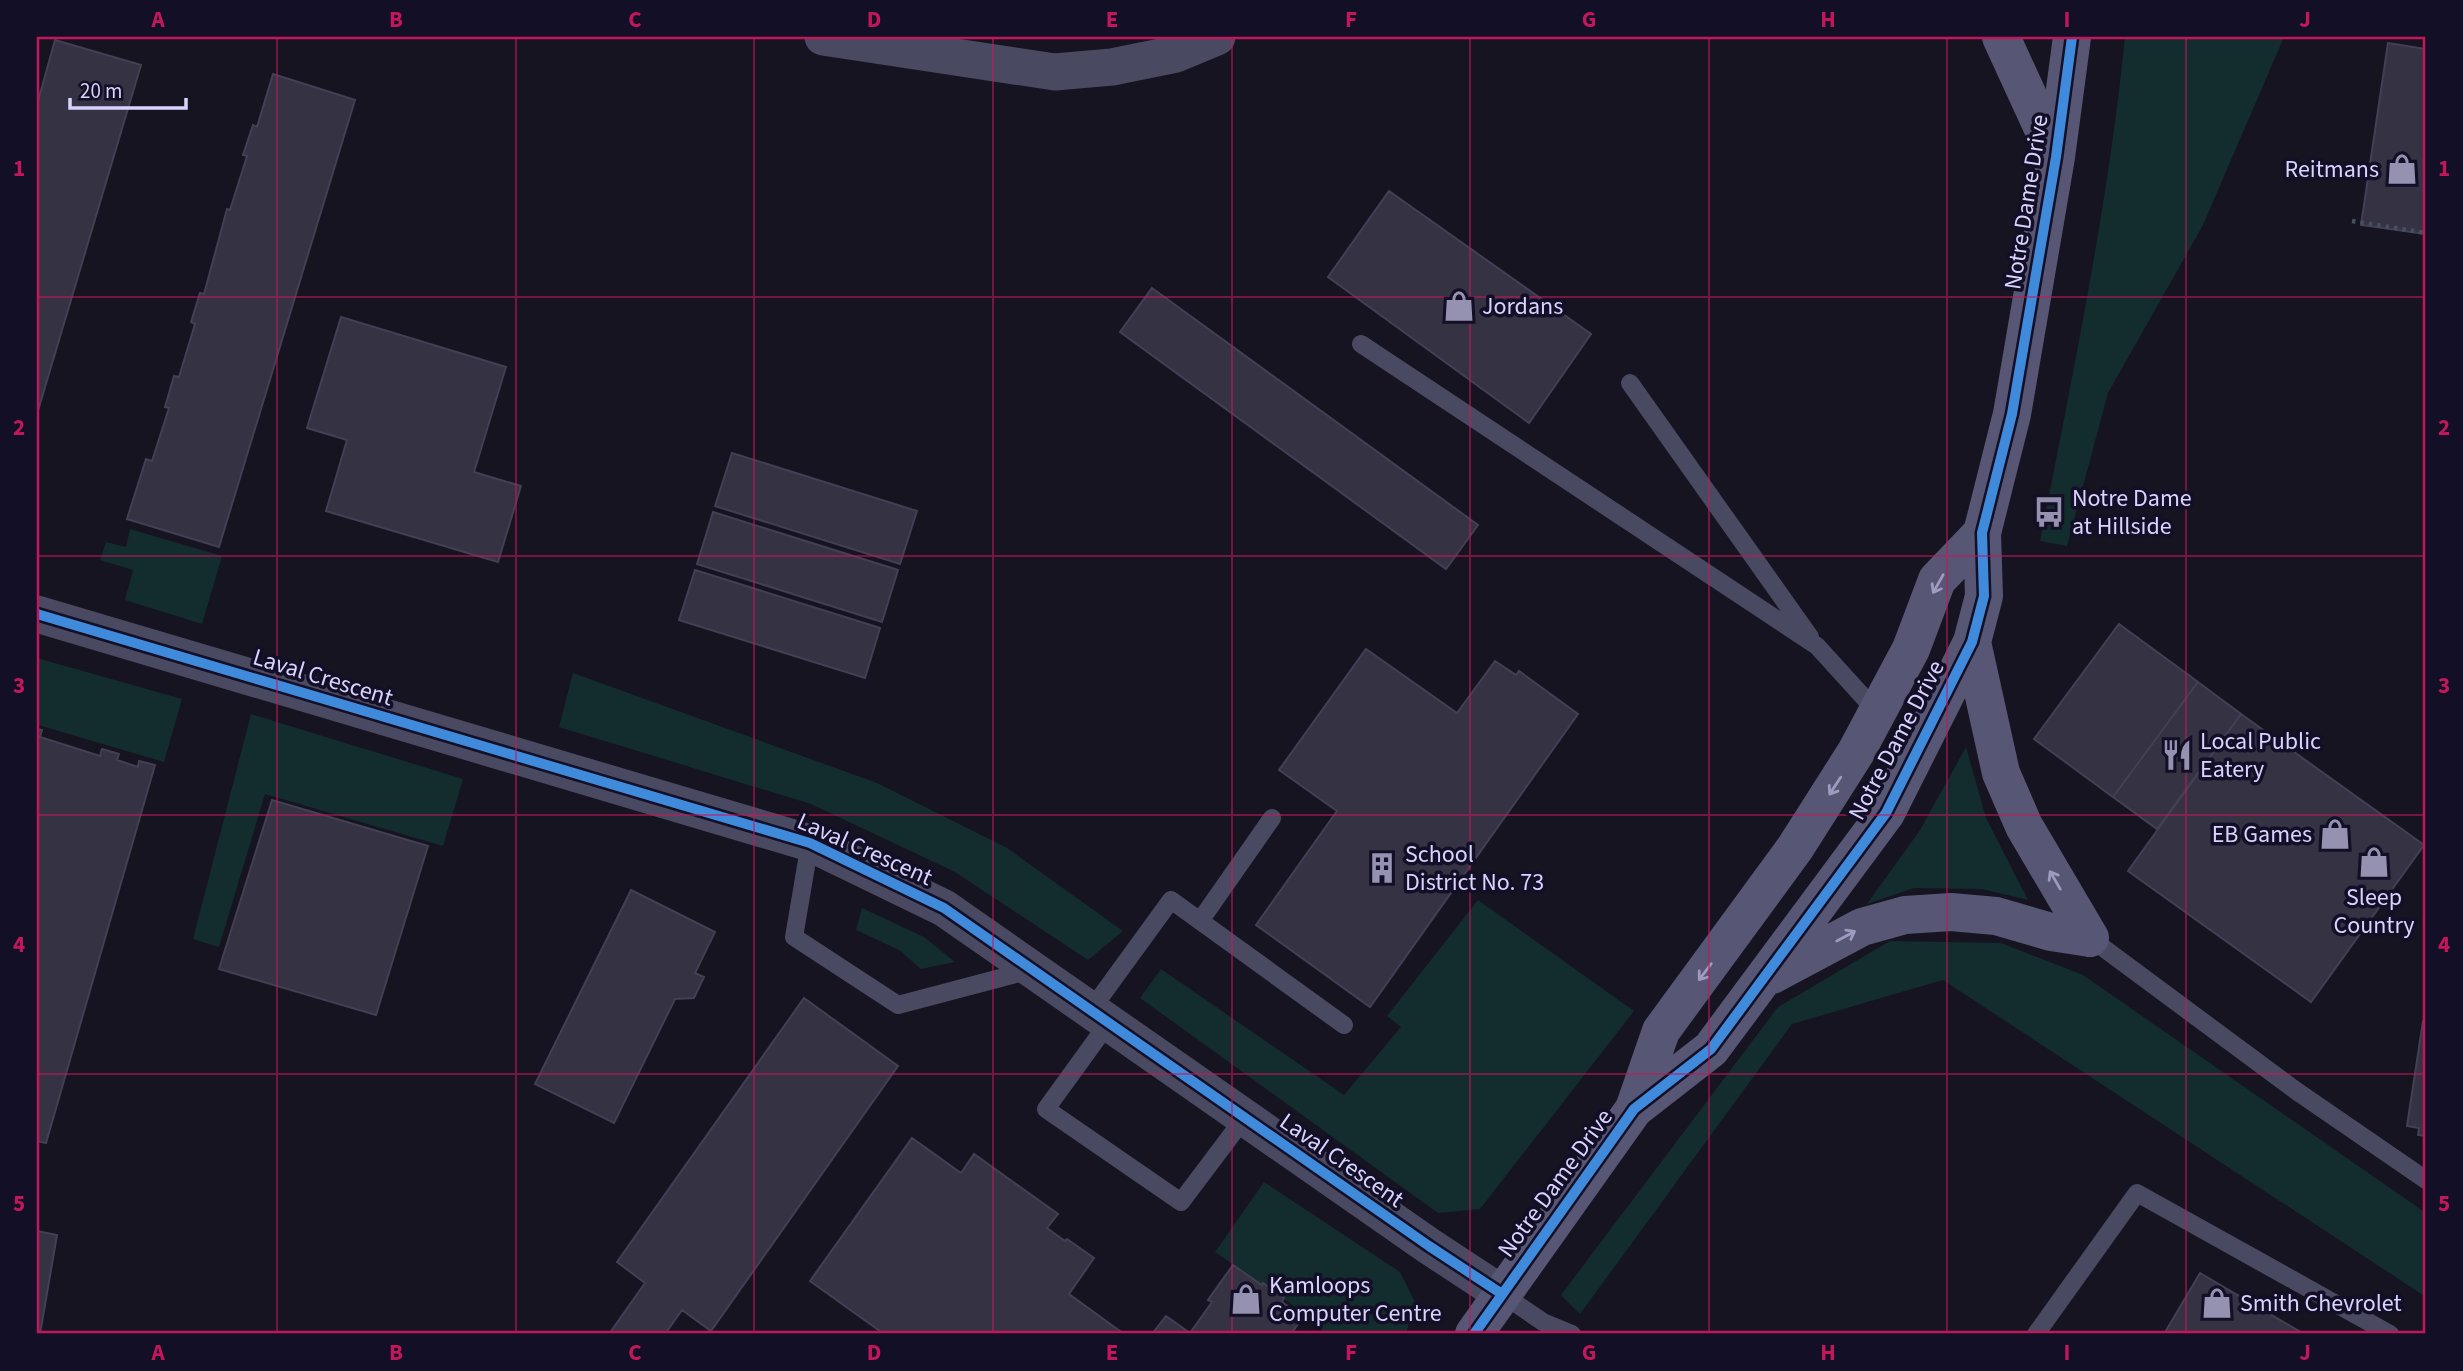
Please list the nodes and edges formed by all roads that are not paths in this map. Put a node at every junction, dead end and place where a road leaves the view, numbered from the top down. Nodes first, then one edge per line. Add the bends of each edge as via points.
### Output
1 (823, 37) edge
2 (1217, 37) edge
3 (2001, 37) edge
4 (2072, 37) edge
5 (2056, 157) junction
6 (1361, 344) dead end
7 (1630, 383) dead end
8 (1982, 533) junction
9 (37, 614) edge
10 (1972, 642) junction
11 (1817, 646) junction
12 (1877, 712) junction
13 (1272, 818) dead end
14 (810, 843) junction
15 (1200, 921) junction
16 (2090, 939) junction
17 (1031, 970) junction
18 (1764, 979) junction
19 (1100, 1016) junction
20 (1344, 1025) dead end
21 (1634, 1110) junction
22 (1245, 1117) junction
23 (2426, 1180) edge
24 (1502, 1294) junction
25 (1474, 1334) edge
26 (1572, 1334) edge
27 (2036, 1334) edge
28 (2390, 1334) edge

1 - 2 street via 1055,72 1176,54
3 - 5 street
4 - 5 street, Notre Dame Drive
5 - 8 street, Notre Dame Drive via 2012,414
6 - 11 lane
7 - 11 lane
8 - 10 street, Notre Dame Drive via 1984,596
8 -> 12 street, Notre Dame Drive via 1937,580 1911,649
9 - 14 street, Laval Crescent
16 -> 10 street via 2024,826 2001,773
10 - 18 street, Notre Dame Drive via 1886,813
11 - 12 lane
12 -> 21 street, Notre Dame Drive via 1795,848 1661,1031
13 - 15 lane
14 - 17 street, Laval Crescent via 944,908
14 - 17 lane via 794,937 898,1005
15 - 19 lane via 1171,900
15 - 20 lane
18 -> 16 street via 1861,927 1905,915 1951,912 1996,916
16 - 23 lane
17 - 19 street, Laval Crescent
18 - 21 street, Notre Dame Drive via 1711,1049
19 - 22 street, Laval Crescent
19 - 22 lane via 1046,1109 1181,1202
21 - 24 street, Notre Dame Drive
22 - 24 street, Laval Crescent
24 - 25 street, Notre Dame Drive
24 - 26 lane via 1543,1322
27 - 28 lane via 2137,1193

